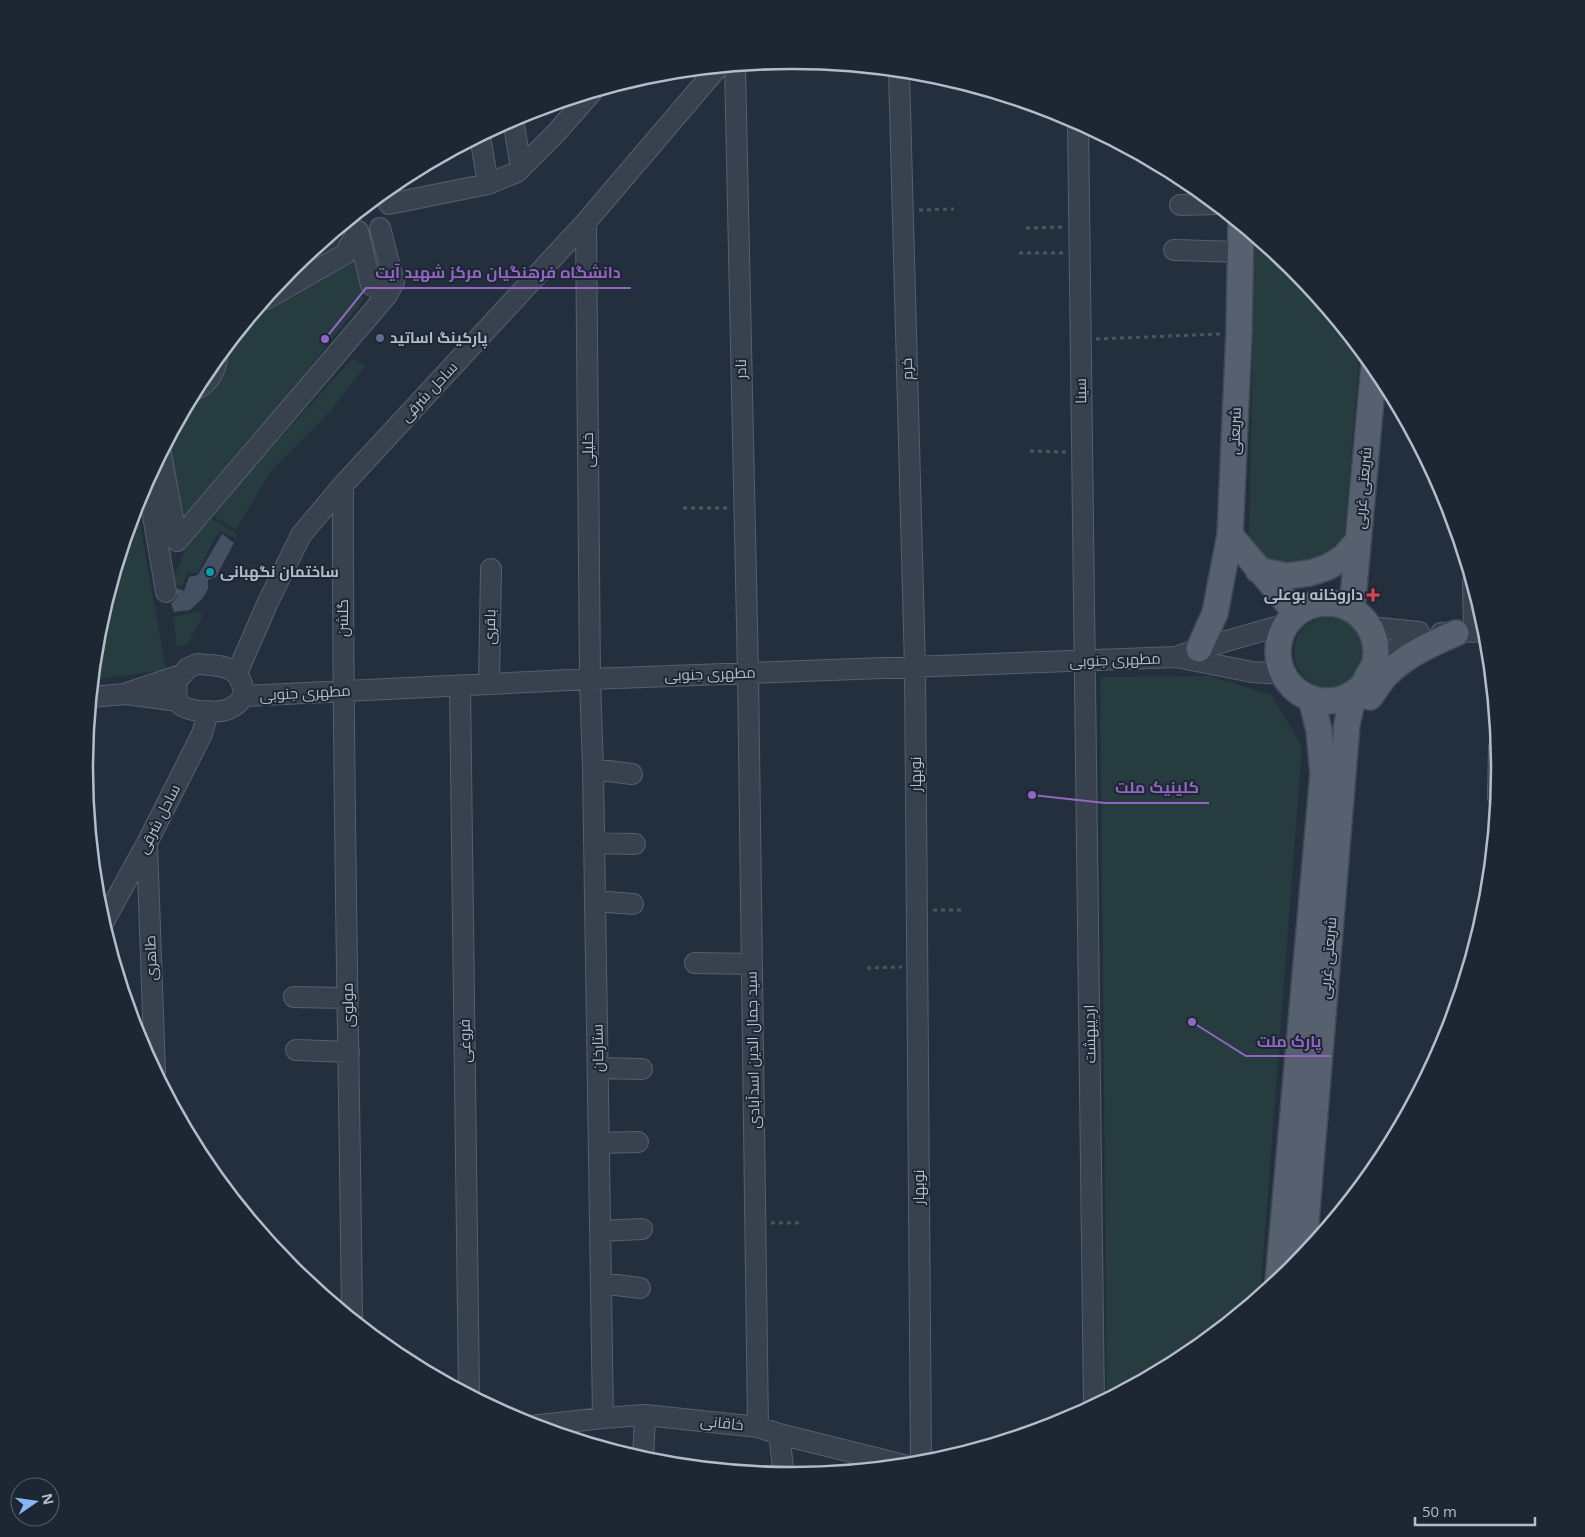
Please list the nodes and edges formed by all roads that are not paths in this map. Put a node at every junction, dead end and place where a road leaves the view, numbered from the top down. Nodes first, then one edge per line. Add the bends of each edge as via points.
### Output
1 (735, 71) edge
2 (712, 74) edge
3 (899, 77) edge
4 (584, 101) edge
5 (514, 127) edge
6 (1078, 130) edge
7 (481, 142) edge
8 (521, 168) junction
9 (488, 184) junction
10 (386, 199) edge
11 (387, 199) edge
12 (1206, 204) edge
13 (1180, 205) dead end
14 (586, 222) junction
15 (353, 226) edge
16 (380, 228) junction
17 (1241, 231) edge
18 (1174, 250) dead end
19 (1240, 252) junction
20 (283, 289) edge
21 (387, 295) junction
22 (1373, 378) edge
23 (163, 464) edge
24 (343, 484) junction
25 (149, 494) edge
26 (1230, 535) junction
27 (1358, 541) junction
28 (491, 570) dead end
29 (1258, 570) junction
30 (166, 592) dead end
31 (1473, 606) edge
32 (1352, 609) junction
33 (1291, 619) junction
34 (1370, 627) junction
35 (1418, 632) junction
36 (1472, 632) edge
37 (1199, 649) junction
38 (1176, 657) junction
39 (1085, 661) junction
40 (915, 667) junction
41 (748, 672) junction
42 (237, 673) junction
43 (1283, 674) junction
44 (181, 675) junction
45 (1368, 675) junction
46 (590, 679) junction
47 (489, 684) junction
48 (460, 686) junction
49 (342, 691) junction
50 (126, 694) junction
51 (97, 696) edge
52 (244, 696) junction
53 (1311, 698) junction
54 (178, 701) junction
55 (208, 711) junction
56 (1347, 724) junction
57 (593, 769) junction
58 (632, 774) dead end
59 (147, 843) junction
60 (594, 843) junction
61 (635, 844) dead end
62 (595, 901) junction
63 (633, 904) dead end
64 (108, 914) edge
65 (695, 963) dead end
66 (752, 964) junction
67 (294, 997) dead end
68 (348, 998) junction
69 (296, 1050) dead end
70 (349, 1052) junction
71 (154, 1055) edge
72 (598, 1068) junction
73 (642, 1069) dead end
74 (638, 1142) dead end
75 (599, 1143) junction
76 (642, 1229) dead end
77 (600, 1231) junction
78 (1304, 1245) edge
79 (1279, 1271) edge
80 (601, 1283) junction
81 (640, 1288) dead end
82 (352, 1312) edge
83 (469, 1389) edge
84 (1094, 1400) edge
85 (645, 1415) junction
86 (603, 1418) junction
87 (549, 1424) edge
88 (758, 1426) junction
89 (780, 1434) junction
90 (643, 1452) edge
91 (921, 1456) edge
92 (889, 1461) edge
93 (783, 1468) edge

1 - 41 street, نادر
2 - 14 street, ساحل شرقی
3 - 40 street, خرم
4 - 8 street
5 - 8 street
6 - 39 street, سینا
7 - 9 street
8 - 9 street
9 - 11 street
10 - 16 street via 388,217
12 - 13 street
14 - 24 street, ساحل شرقی
14 - 46 street, خلیلی
15 - 16 street via 366,232
15 - 20 street via 345,254
15 - 21 street via 371,285
16 - 21 street via 394,282
17 - 19 main road, شریعتی
18 - 19 street
19 - 26 main road, شریعتی
21 - 23 street via 177,541
22 - 27 main road, شریعتی غربی
24 - 42 street, ساحل شرقی via 301,535
24 - 49 street, گلشن
25 - 30 street
26 - 29 main road
26 - 37 main road, شریعتی via 1215,614
27 - 29 main road via 1344,557 1310,574 1287,576
27 - 32 main road, شریعتی غربی
28 - 47 street, باقری
29 - 33 main road
31 - 36 street
32 - 33 main road via 1338,603 1323,602 1309,606
32 - 34 main road
33 - 37 street
33 - 43 main road via 1280,638 1278,651
34 - 35 street
34 - 45 main road via 1376,652
35 - 36 street
35 - 45 street
36 - 56 main road via 1423,647 1405,660 1387,675
37 - 38 street
38 - 39 street, مطهری جنوبی
38 - 43 street via 1252,672
39 - 40 street, مطهری جنوبی
39 - 84 street, اردیبهشت
40 - 41 street, مطهری جنوبی
40 - 91 street, نوبهار
41 - 46 street, مطهری جنوبی
41 - 66 street, سید جمال الدین اسدآبادی
42 - 44 street via 220,665 197,664
42 - 52 street
43 - 53 main road via 1300,693
44 - 50 street
44 - 54 street via 177,680
45 - 53 main road via 1352,694 1339,700
45 - 56 main road, شریعتی غربی via 1351,706
46 - 47 street, مطهری جنوبی
46 - 57 street, ستارخان
47 - 48 street, مطهری جنوبی
48 - 49 street, مطهری جنوبی
48 - 83 street, فروغی
49 - 52 street, مطهری جنوبی
49 - 68 street, مولوی
50 - 51 street
50 - 54 street
52 - 55 street via 230,709
53 - 79 main road, شریعتی غربی via 1320,730 1323,774
54 - 55 street via 181,706
55 - 59 street, ساحل شرقی via 202,734
56 - 78 main road, شریعتی غربی
57 - 58 street
57 - 60 street, ستارخان
59 - 64 street, ساحل شرقی
59 - 71 street, طاهری
60 - 61 street
60 - 62 street, ستارخان
62 - 63 street
62 - 72 street, ستارخان
65 - 66 street
66 - 88 street, سید جمال الدین اسدآبادی
67 - 68 street
68 - 70 street, مولوی
69 - 70 street
70 - 82 street, مولوی
72 - 73 street
72 - 75 street, ستارخان
74 - 75 street
75 - 77 street, ستارخان
76 - 77 street
77 - 80 street, ستارخان
80 - 81 street
80 - 86 street, ستارخان
85 - 86 street, خاقانی
85 - 88 street, خاقانی
85 - 90 street
86 - 87 street, خاقانی
88 - 89 street, خاقانی
89 - 92 street, خاقانی
89 - 93 street

